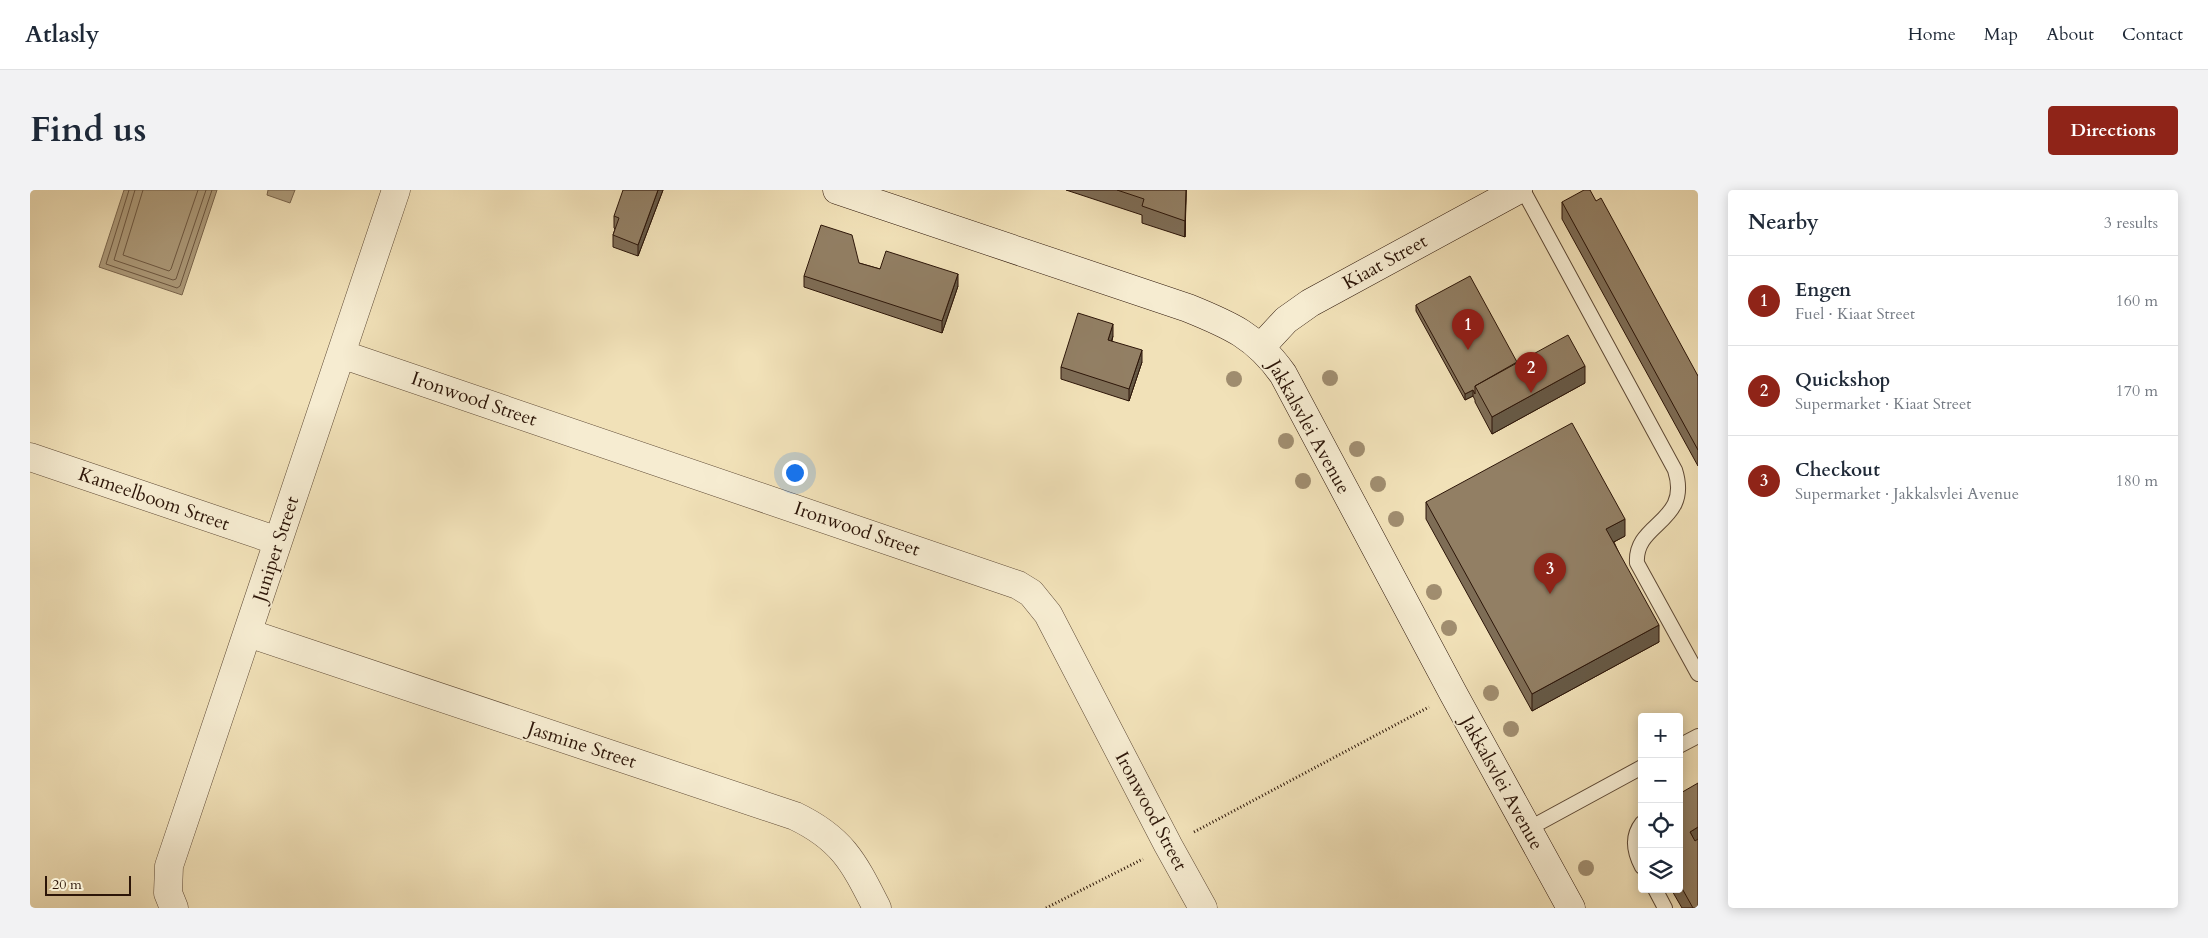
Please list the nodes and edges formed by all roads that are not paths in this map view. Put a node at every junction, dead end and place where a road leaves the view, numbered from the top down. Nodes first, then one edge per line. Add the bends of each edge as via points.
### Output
1 (396, 190) edge
2 (837, 190) edge
3 (1518, 190) edge
4 (1523, 190) edge
5 (1261, 347) junction
6 (341, 354) junction
7 (30, 457) edge
8 (278, 541) junction
9 (248, 633) junction
10 (1698, 674) edge
11 (1698, 736) edge
12 (1683, 744) edge
13 (1638, 769) edge
14 (1528, 828) junction
15 (1638, 833) edge
16 (1638, 859) edge
17 (1656, 893) edge
18 (174, 908) edge
19 (877, 908) edge
20 (1203, 908) edge
21 (1571, 908) edge
22 (1665, 908) edge

1 - 6 street, Juniper Street
2 - 5 street, Jakkalsvlei Avenue via 1188,308 1240,331
3 - 5 street, Kiaat Street via 1310,303 1286,320
4 - 10 lane via 1679,481 1677,501 1668,515 1640,543 1637,563
5 - 14 street, Jakkalsvlei Avenue via 1283,374
6 - 8 street, Juniper Street
6 - 20 street, Ironwood Street via 1018,585 1031,593 1048,614
7 - 8 street, Kameelboom Street
8 - 9 street, Juniper Street
9 - 18 street, Juniper Street via 170,866 168,893
9 - 19 street, Jasmine Street via 795,816 828,835 842,848
11 - 12 lane
13 - 14 lane
14 - 21 street, Jakkalsvlei Avenue
15 - 16 lane via 1634,843
17 - 22 lane

